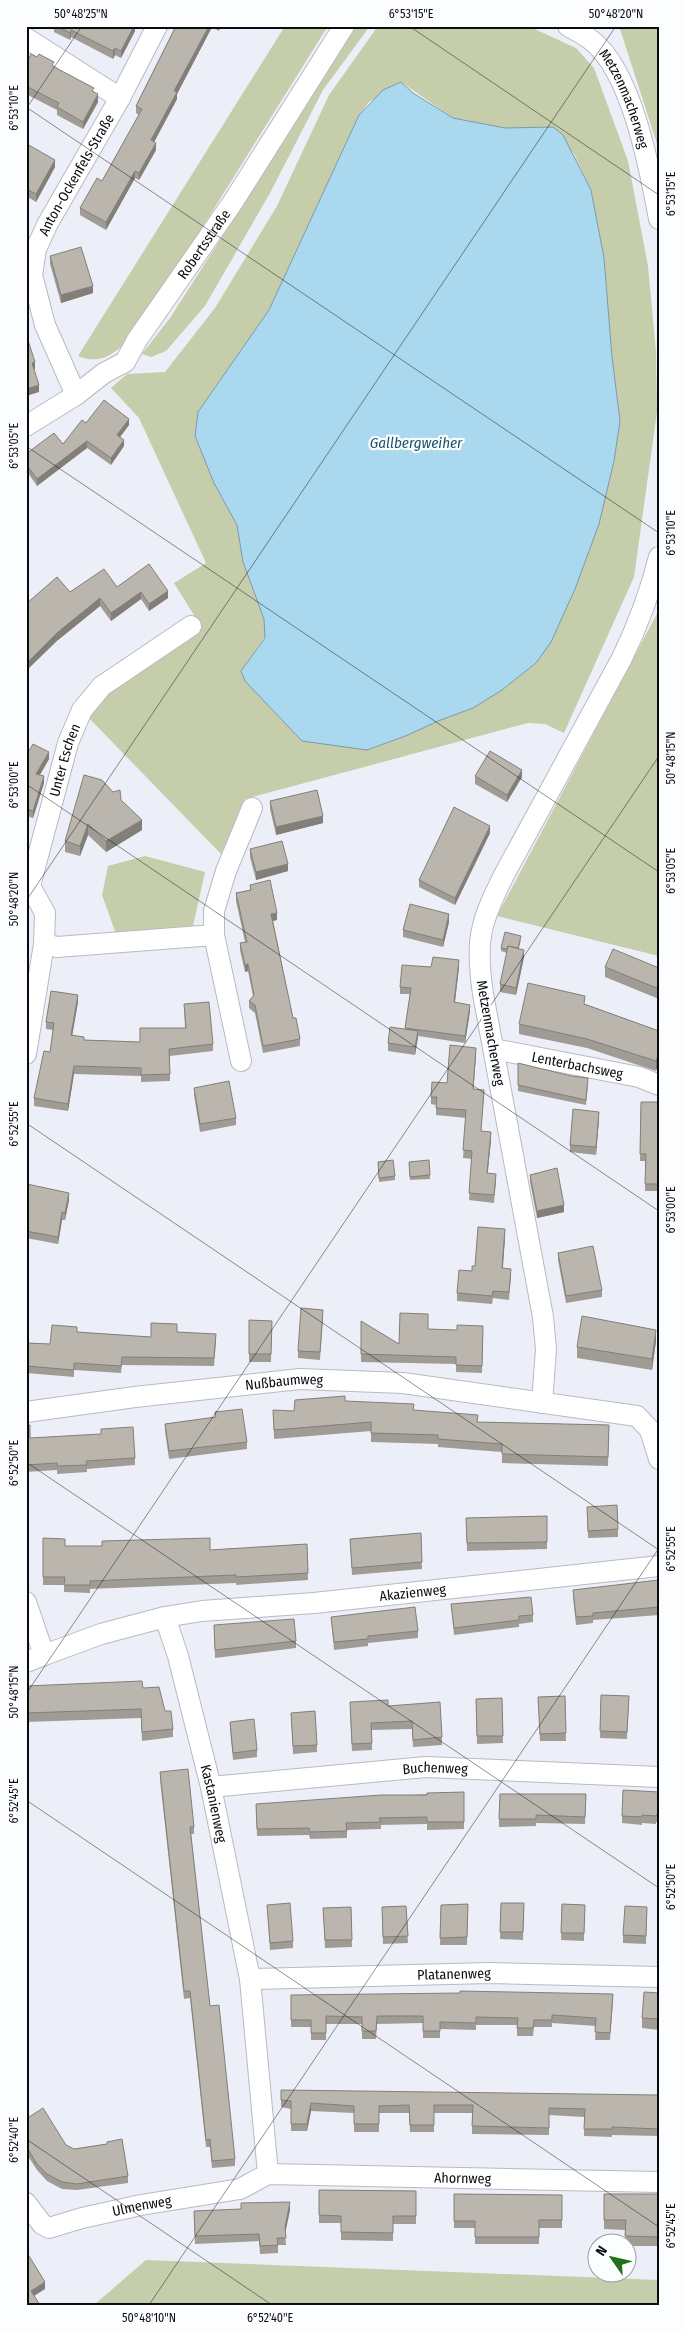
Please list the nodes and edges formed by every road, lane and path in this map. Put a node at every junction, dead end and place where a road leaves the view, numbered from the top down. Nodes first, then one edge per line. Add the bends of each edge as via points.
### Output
1 (157, 26) edge
2 (344, 26) edge
3 (568, 26) edge
4 (26, 38) edge
5 (120, 98) junction
6 (659, 219) edge
7 (76, 395) junction
8 (26, 426) edge
9 (659, 557) edge
10 (191, 626) dead end
11 (252, 808) dead end
12 (214, 935) junction
13 (44, 944) junction
14 (494, 1049) junction
15 (26, 1054) edge
16 (241, 1061) dead end
17 (659, 1085) edge
18 (542, 1403) junction
19 (26, 1412) edge
20 (659, 1459) edge
21 (659, 1566) edge
22 (26, 1602) edge
23 (165, 1617) junction
24 (35, 1658) edge
25 (659, 1777) edge
26 (211, 1787) junction
27 (659, 1977) edge
28 (250, 1979) junction
29 (268, 2174) junction
30 (659, 2182) edge
31 (26, 2203) edge

1 - 5 street, Anton-Ockenfels-Straße
2 - 7 street, Robertsstraße via 233,202 125,362 104,373
3 - 6 street, Metzenmacherweg via 592,40 612,63 630,101
4 - 5 street, Anton-Ockenfels-Straße
5 - 7 street, Anton-Ockenfels-Straße via 48,223 36,249 32,275 45,326
7 - 8 street, Robertsstraße
9 - 14 street, Metzenmacherweg via 642,616 622,658 486,911 480,932 479,958
10 - 13 street, Unter Eschen via 102,686 82,710 68,743 30,886 45,913
11 - 12 street via 226,871 214,911
12 - 13 street via 57,946
12 - 16 street
13 - 15 street, Unter Eschen
14 - 17 street, Lenterbachsweg via 639,1077
14 - 18 street, Metzenmacherweg via 543,1317 546,1349
18 - 19 street, Nußbaumweg via 403,1383 300,1379
18 - 20 street via 637,1416 650,1430
21 - 23 street, Akazienweg
22 - 24 street
23 - 24 street via 102,1634
23 - 26 street, Kastanienweg
25 - 26 street, Buchenweg via 426,1767
26 - 28 street, Kastanienweg
27 - 28 street, Platanenweg via 479,1973
28 - 29 street, Kastanienweg
29 - 30 street, Ahornweg
29 - 31 street, Ulmenweg via 240,2188 140,2205 49,2228

